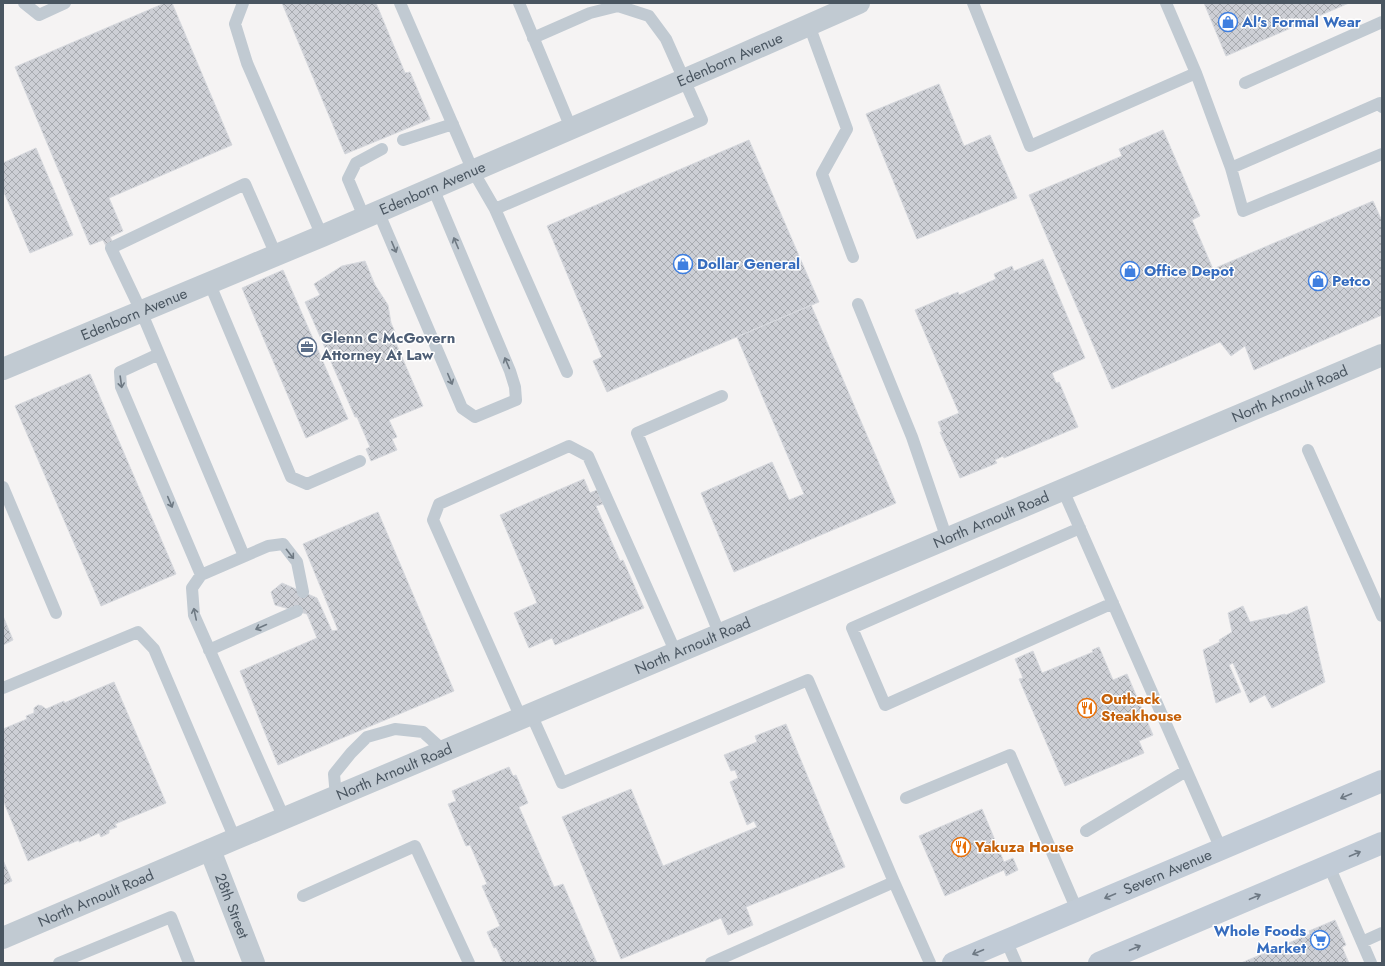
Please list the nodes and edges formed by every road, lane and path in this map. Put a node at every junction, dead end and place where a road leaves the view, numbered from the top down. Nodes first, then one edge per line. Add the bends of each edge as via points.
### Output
1 (24, 3) edge
2 (65, 3) edge
3 (244, 3) edge
4 (400, 3) edge
5 (519, 3) edge
6 (859, 3) edge
7 (973, 3) edge
8 (1166, 3) edge
9 (1382, 22) edge
10 (809, 25) junction
11 (533, 38) junction
12 (1196, 73) junction
13 (685, 80) junction
14 (1245, 83) dead end
15 (1382, 107) edge
16 (453, 124) junction
17 (572, 128) junction
18 (403, 140) dead end
19 (382, 149) dead end
20 (1382, 154) edge
21 (1231, 168) junction
22 (473, 170) junction
23 (433, 188) junction
24 (495, 209) junction
25 (371, 214) junction
26 (322, 236) junction
27 (276, 255) junction
28 (853, 257) dead end
29 (209, 282) junction
30 (858, 304) dead end
31 (141, 311) junction
32 (159, 354) junction
33 (1382, 355) edge
34 (3, 369) edge
35 (567, 372) dead end
36 (722, 396) dead end
37 (1308, 450) dead end
38 (360, 461) dead end
39 (3, 487) edge
40 (1063, 490) junction
41 (1080, 528) junction
42 (948, 539) junction
43 (244, 556) junction
44 (201, 575) junction
45 (303, 592) dead end
46 (1113, 603) junction
47 (297, 611) dead end
48 (56, 613) dead end
49 (1382, 616) edge
50 (720, 635) junction
51 (209, 650) junction
52 (676, 653) junction
53 (3, 688) edge
54 (526, 716) junction
55 (444, 751) junction
56 (1186, 771) junction
57 (1382, 781) edge
58 (336, 797) junction
59 (906, 798) dead end
60 (284, 818) junction
61 (1086, 831) dead end
62 (236, 839) junction
63 (1382, 843) edge
64 (1220, 849) junction
65 (210, 850) junction
66 (1329, 866) junction
67 (894, 882) junction
68 (303, 896) dead end
69 (1076, 910) junction
70 (1382, 932) edge
71 (3, 938) edge
72 (1006, 940) junction
73 (1362, 942) junction
74 (59, 963) edge
75 (189, 963) edge
76 (254, 963) edge
77 (469, 963) edge
78 (710, 963) edge
79 (930, 963) edge
80 (953, 963) edge
81 (1016, 963) edge
82 (1100, 963) edge
83 (1371, 963) edge

1 - 2 lane via 39,15
3 - 26 lane via 235,24 247,63
4 - 16 lane
5 - 11 lane
6 - 10 street, Edenborn Avenue
7 - 12 lane via 1030,146
8 - 12 lane
9 - 14 lane
10 - 13 street, Edenborn Avenue
10 - 28 lane via 846,129 822,174
11 - 13 lane via 590,14 618,6 649,16 666,39
11 - 17 lane
12 - 21 lane
13 - 17 street, Edenborn Avenue
13 - 24 lane via 702,120
15 - 21 lane via 1380,103
16 - 18 lane
16 - 22 lane
17 - 22 street, Edenborn Avenue
19 - 25 lane via 356,163 348,178
20 - 21 lane via 1243,211
22 - 23 street, Edenborn Avenue
22 - 24 lane
23 - 25 street, Edenborn Avenue
25 -> 23 lane via 462,408 475,417 516,400 510,371
24 - 35 lane
25 - 26 street, Edenborn Avenue
26 - 27 street, Edenborn Avenue
27 - 29 street, Edenborn Avenue
27 - 31 lane via 245,184 111,248
29 - 31 street, Edenborn Avenue
29 - 38 lane via 291,477 307,484
30 - 42 lane via 912,437
31 - 32 lane
31 - 34 street, Edenborn Avenue
32 - 43 lane
32 -> 44 lane via 120,372 122,387
33 - 40 street, North Arnoult Road
36 - 50 lane via 637,433
37 - 49 lane
39 - 48 lane
40 - 41 lane
40 - 42 street, North Arnoult Road
41 - 46 lane
41 - 46 lane via 852,628 885,705
42 - 50 street, North Arnoult Road
43 - 44 lane
43 -> 45 lane via 268,546 283,544 297,562
51 -> 44 lane via 194,615 192,588
46 - 56 lane
47 -> 51 lane
50 - 52 street, North Arnoult Road
51 - 60 lane
52 - 54 street, North Arnoult Road
52 - 54 lane via 588,456 569,446 439,504 433,520
53 - 62 lane via 138,632 154,649
54 - 55 street, North Arnoult Road
54 - 67 lane via 562,783 808,680
55 - 58 street, North Arnoult Road
55 - 58 lane via 423,732 395,729 367,737 334,774
56 - 61 lane
56 - 64 lane
57 -> 64 street, Severn Avenue
58 - 60 street, North Arnoult Road
59 - 69 lane via 1010,755
60 - 62 street, North Arnoult Road
62 - 65 street, North Arnoult Road
66 -> 63 street
64 -> 69 street, Severn Avenue
65 - 71 street, North Arnoult Road
65 - 76 street, 28th Street
66 - 73 lane
82 -> 66 street
67 - 78 lane
67 - 79 lane
68 - 77 lane via 415,846
69 - 72 street, Severn Avenue
70 - 73 lane
72 -> 80 street, Severn Avenue
72 - 81 lane
73 - 83 lane
74 - 75 lane via 171,917

